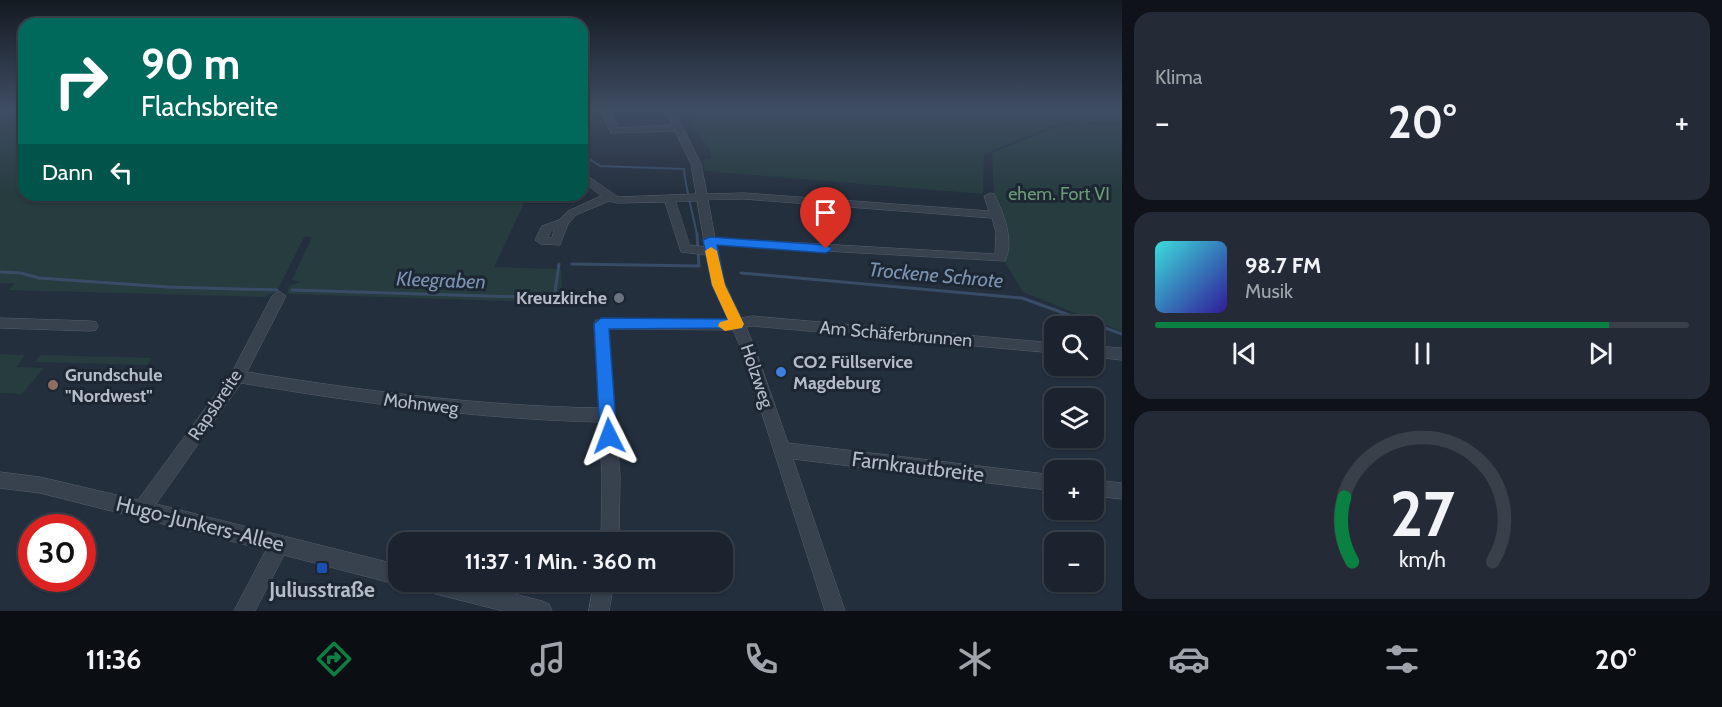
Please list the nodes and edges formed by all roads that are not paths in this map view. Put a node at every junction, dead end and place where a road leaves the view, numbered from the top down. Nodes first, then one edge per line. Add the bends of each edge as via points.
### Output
1 (683, 138) edge
2 (588, 180) edge
3 (990, 196) dead end
4 (609, 197) junction
5 (694, 197) junction
6 (670, 199) junction
7 (995, 215) junction
8 (563, 223) dead end
9 (704, 248) junction
10 (279, 296) dead end
11 (0, 323) edge
12 (737, 324) junction
13 (91, 326) dead end
14 (1044, 347) edge
15 (1104, 353) edge
16 (1122, 354) edge
17 (237, 376) junction
18 (608, 415) junction
19 (782, 450) junction
20 (0, 480) edge
21 (1044, 482) edge
22 (1104, 489) edge
23 (1122, 491) edge
24 (142, 509) junction
25 (610, 532) edge
26 (279, 544) junction
27 (388, 572) edge
28 (467, 592) edge
29 (602, 592) edge
30 (244, 611) edge
31 (542, 611) edge
32 (599, 611) edge
33 (835, 611) edge

1 - 5 street, Holzweg via 696,164
2 - 4 street
3 - 7 street
4 - 6 street
4 - 8 street via 572,213
5 - 6 street
5 - 7 street via 744,196
5 - 9 street, Holzweg
6 - 9 street via 685,249
7 - 9 street via 1004,240 1001,258
9 - 12 street, Holzweg
10 - 17 street, Rapsbreite
11 - 13 street
12 - 14 street, Am Schäferbrunnen via 752,321
12 - 18 street, Am Schäferbrunnen via 601,324
12 - 19 street, Holzweg
15 - 16 street
17 - 18 street, Mohnweg via 429,406
17 - 24 street, Rapsbreite
18 - 25 street
19 - 21 street, Farnkrautbreite
19 - 33 street, Holzweg
20 - 24 street, Hugo-Junkers-Allee via 40,484
22 - 23 street
24 - 26 street, Hugo-Junkers-Allee
26 - 27 street, Hugo-Junkers-Allee
26 - 30 street
28 - 31 street
29 - 32 street

